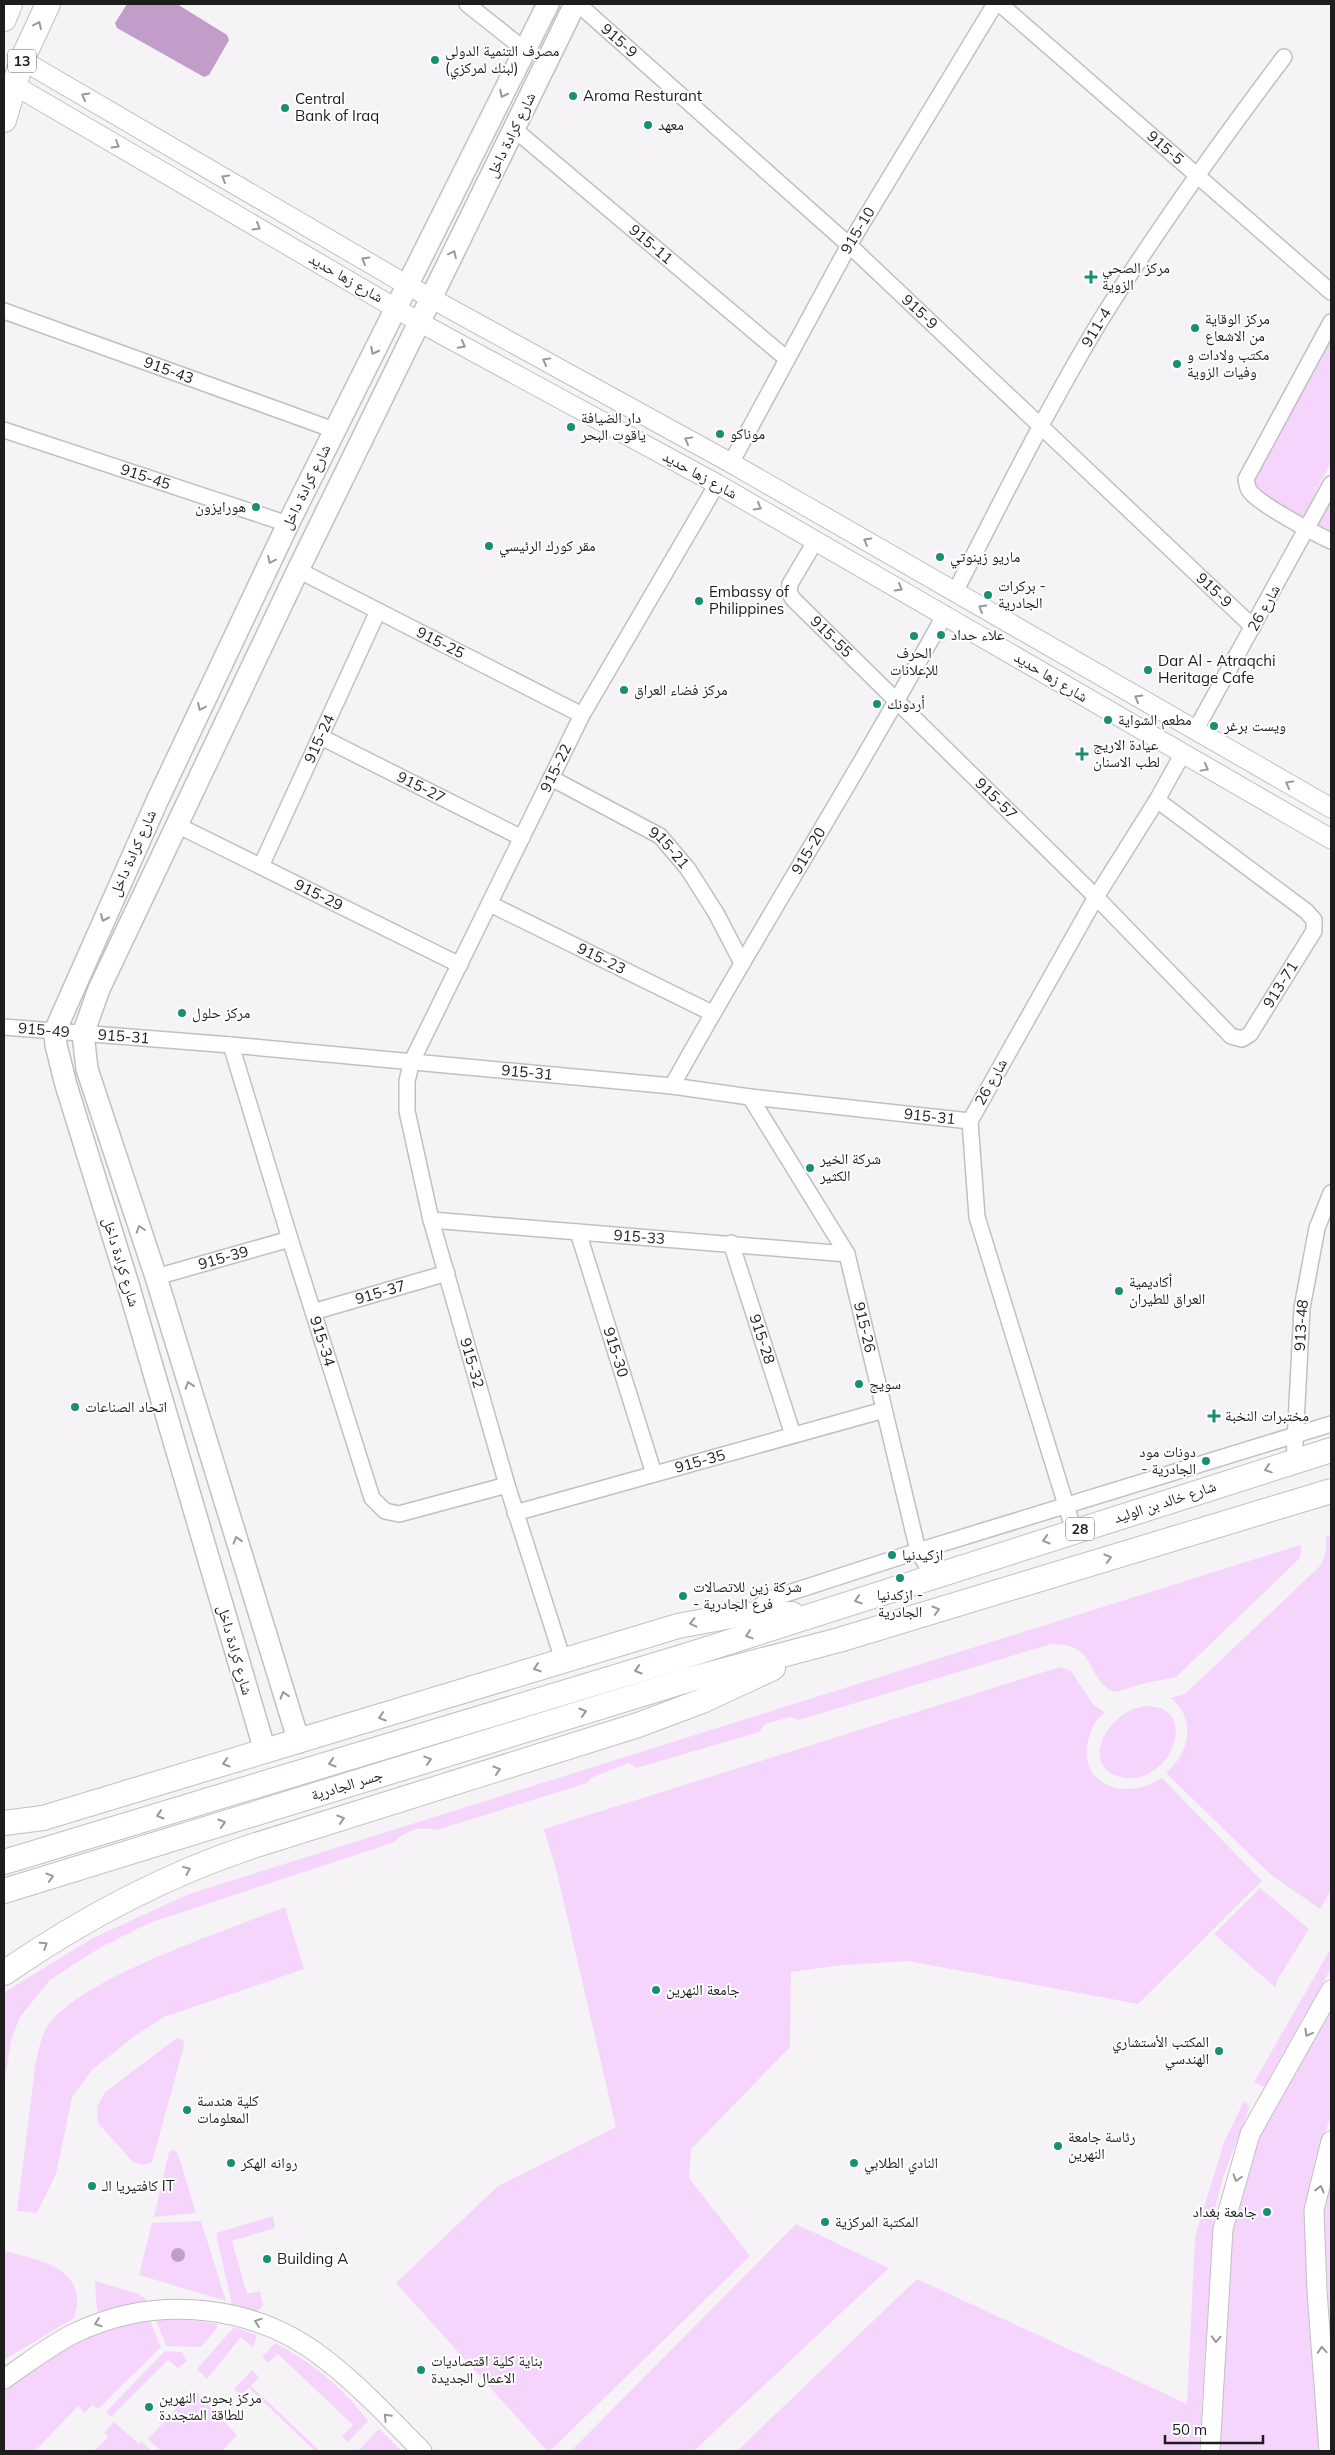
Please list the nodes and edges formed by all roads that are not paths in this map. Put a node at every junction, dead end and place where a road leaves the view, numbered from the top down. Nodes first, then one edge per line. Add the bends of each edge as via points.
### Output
1 (10, 4) edge
2 (48, 4) edge
3 (467, 4) edge
4 (549, 4) edge
5 (995, 4) edge
6 (1000, 4) edge
7 (574, 7) edge
8 (4, 19) edge
9 (525, 50) junction
10 (1284, 57) dead end
11 (22, 60) junction
12 (14, 85) junction
13 (4, 120) edge
14 (514, 129) junction
15 (1196, 175) junction
16 (849, 245) junction
17 (407, 284) junction
18 (1331, 292) edge
19 (431, 298) junction
20 (396, 308) junction
21 (4, 311) edge
22 (419, 322) junction
23 (1331, 322) edge
24 (787, 359) junction
25 (1039, 426) junction
26 (4, 430) edge
27 (334, 430) junction
28 (731, 463) junction
29 (717, 484) junction
30 (1331, 484) edge
31 (288, 524) junction
32 (1307, 529) junction
33 (816, 540) junction
34 (1331, 541) edge
35 (298, 570) junction
36 (955, 592) junction
37 (378, 611) junction
38 (945, 614) junction
39 (1253, 628) junction
40 (898, 701) junction
41 (582, 715) junction
42 (1195, 731) junction
43 (320, 737) junction
44 (1182, 755) junction
45 (551, 778) junction
46 (1157, 800) junction
47 (1331, 808) edge
48 (177, 825) junction
49 (522, 838) junction
50 (1331, 839) edge
51 (261, 866) junction
52 (1096, 897) junction
53 (490, 904) junction
54 (742, 963) junction
55 (460, 965) junction
56 (712, 1013) junction
57 (4, 1026) edge
58 (55, 1031) junction
59 (83, 1034) junction
60 (231, 1045) junction
61 (412, 1062) junction
62 (672, 1086) junction
63 (750, 1097) junction
64 (970, 1121) junction
65 (1331, 1193) edge
66 (431, 1220) junction
67 (578, 1232) junction
68 (290, 1239) junction
69 (731, 1243) junction
70 (847, 1254) junction
71 (447, 1273) junction
72 (156, 1277) junction
73 (313, 1312) junction
74 (884, 1410) junction
75 (1331, 1424) edge
76 (793, 1435) junction
77 (1295, 1435) junction
78 (1331, 1450) edge
79 (1294, 1461) junction
80 (654, 1474) junction
81 (507, 1485) junction
82 (1331, 1491) edge
83 (1065, 1506) junction
84 (515, 1513) junction
85 (1074, 1531) junction
86 (918, 1551) junction
87 (933, 1576) junction
88 (828, 1610) junction
89 (755, 1614) junction
90 (839, 1640) junction
91 (563, 1660) junction
92 (299, 1742) junction
93 (265, 1751) junction
94 (4, 1823) edge
95 (4, 1862) edge
96 (4, 1891) edge
97 (4, 1973) edge
98 (1331, 1990) edge
99 (1331, 2141) edge
100 (4, 2379) edge
101 (422, 2451) edge
102 (1210, 2451) edge
103 (1329, 2451) edge

1 - 8 main road
11 -> 2 main road, 13
3 - 9 street
4 - 7 main road
4 - 9 main road, شارع كرادة داخل
5 - 16 street, 915-10
6 - 15 street, 915-5
7 - 14 main road, شارع كرادة داخل
7 - 16 street, 915-9
9 -> 17 main road, شارع كرادة داخل
10 - 15 street, 911-4
11 - 12 main road, 13
17 -> 11 street, شارع زها حديد
12 - 13 main road, 13
12 -> 20 street, شارع زها حديد
19 -> 14 main road, شارع كرادة داخل
14 - 24 street, 915-11
15 - 18 street, 915-5
15 - 25 street, 911-4 via 1103,318
16 - 24 street, 915-10
16 - 25 street, 915-9
17 - 19 street, شارع زها حديد
17 - 20 main road, شارع كرادة داخل
19 - 22 main road, شارع كرادة داخل
28 -> 19 street, شارع زها حديد
20 - 22 street, شارع زها حديد
20 -> 27 main road, شارع كرادة داخل
21 - 27 street, 915-43
22 -> 29 street, شارع زها حديد
22 - 35 main road, شارع كرادة داخل
23 - 32 street via 1246,479 1248,489 1255,497
24 - 28 street, 915-10
25 - 36 street, 911-4
25 - 39 street, 915-9
26 - 31 street, 915-45
27 - 31 main road, شارع كرادة داخل
28 - 29 street
36 -> 28 street, شارع زها حديد
29 -> 33 street, شارع زها حديد
29 - 41 street, 915-22
30 - 32 street, شارع 26
31 -> 58 main road, شارع كرادة داخل via 158,799
32 - 34 street
32 - 39 street, شارع 26
33 -> 38 street, شارع زها حديد
33 - 40 street, 915-55 via 790,584 789,592
35 - 37 street, 915-25
35 - 48 main road, شارع كرادة داخل
42 -> 36 street, شارع زها حديد
37 - 41 street, 915-25
37 - 43 street, 915-24
38 - 40 street, 915-20
38 - 44 street, شارع زها حديد
39 - 42 street, شارع 26
40 - 52 street, 915-57
40 - 54 street, 915-20
41 - 45 street, 915-22
47 -> 42 street, شارع زها حديد
43 - 49 street, 915-27
43 - 51 street, 915-24
44 - 46 street, شارع 26
44 -> 50 street, شارع زها حديد
45 - 49 street, 915-22
45 - 54 street, 915-21 via 660,836 688,869
46 - 52 street, شارع 26
46 - 52 street, 913-71 via 1306,910 1314,920 1314,931 1250,1034 1242,1039 1232,1036
48 - 51 street, 915-29
48 - 59 main road, شارع كرادة داخل via 99,990
49 - 53 street, 915-22
51 - 55 street, 915-29
52 - 64 street, شارع 26
53 - 55 street, 915-22
53 - 56 street, 915-23
54 - 56 street, 915-20
55 - 61 street, 915-22
56 - 62 street, 915-20
57 - 58 street, 915-49
58 - 59 street, 915-49
58 - 93 main road, شارع كرادة داخل via 66,1085 127,1280
59 - 60 street, 915-31
72 -> 59 main road, شارع كرادة داخل via 87,1068
60 - 61 street, 915-31
60 - 68 street, 915-34
61 - 62 street, 915-31
61 - 66 street, 915-32 via 407,1081 408,1111
62 - 63 street, 915-31
63 - 64 street, 915-31
63 - 70 street, 915-26
64 - 83 street, شارع 26 via 977,1216
65 - 77 street, 913-48 via 1317,1228 1302,1308
66 - 67 street, 915-33
66 - 71 street, 915-32
67 - 69 street, 915-33
67 - 80 street, 915-30
68 - 72 street, 915-39
68 - 73 street, 915-34
69 - 70 street, 915-33
69 - 76 street, 915-28
70 - 74 street, 915-26
71 - 73 street, 915-37
71 - 81 street, 915-32
92 -> 72 main road, شارع كرادة داخل
73 - 81 street, 915-34 via 372,1498 385,1512 399,1514
74 - 76 street, 915-35
74 - 86 street, 915-26
75 - 77 street
76 - 80 street, 915-35
77 - 79 street, 913-48
77 - 83 street
78 - 79 main road, شارع خالد بن الوليد / 28
79 -> 85 main road, شارع خالد بن الوليد / 28
80 - 84 street, 915-35
81 - 84 street, 915-32
90 -> 82 main road, 28
83 - 85 street, شارع 26
83 - 86 street
84 - 91 street, 915-32
85 -> 87 main road, شارع خالد بن الوليد / 28
86 - 87 street, 915-26
86 - 89 street via 767,1600
87 -> 88 main road, شارع خالد بن الوليد / 28
88 - 89 main road
88 -> 95 main road, جسر الجادرية
89 -> 91 main road via 691,1623
96 -> 90 main road, جسر الجادرية via 691,1678
97 -> 90 main road via 111,1905 193,1867 638,1725 702,1701 802,1653
91 -> 92 main road
92 - 93 main road
93 -> 94 main road via 42,1818
98 -> 102 street via 1250,2134 1223,2229
103 -> 99 street via 1314,2210
101 -> 100 street via 326,2360 278,2329 230,2313 172,2309 116,2318 58,2341

